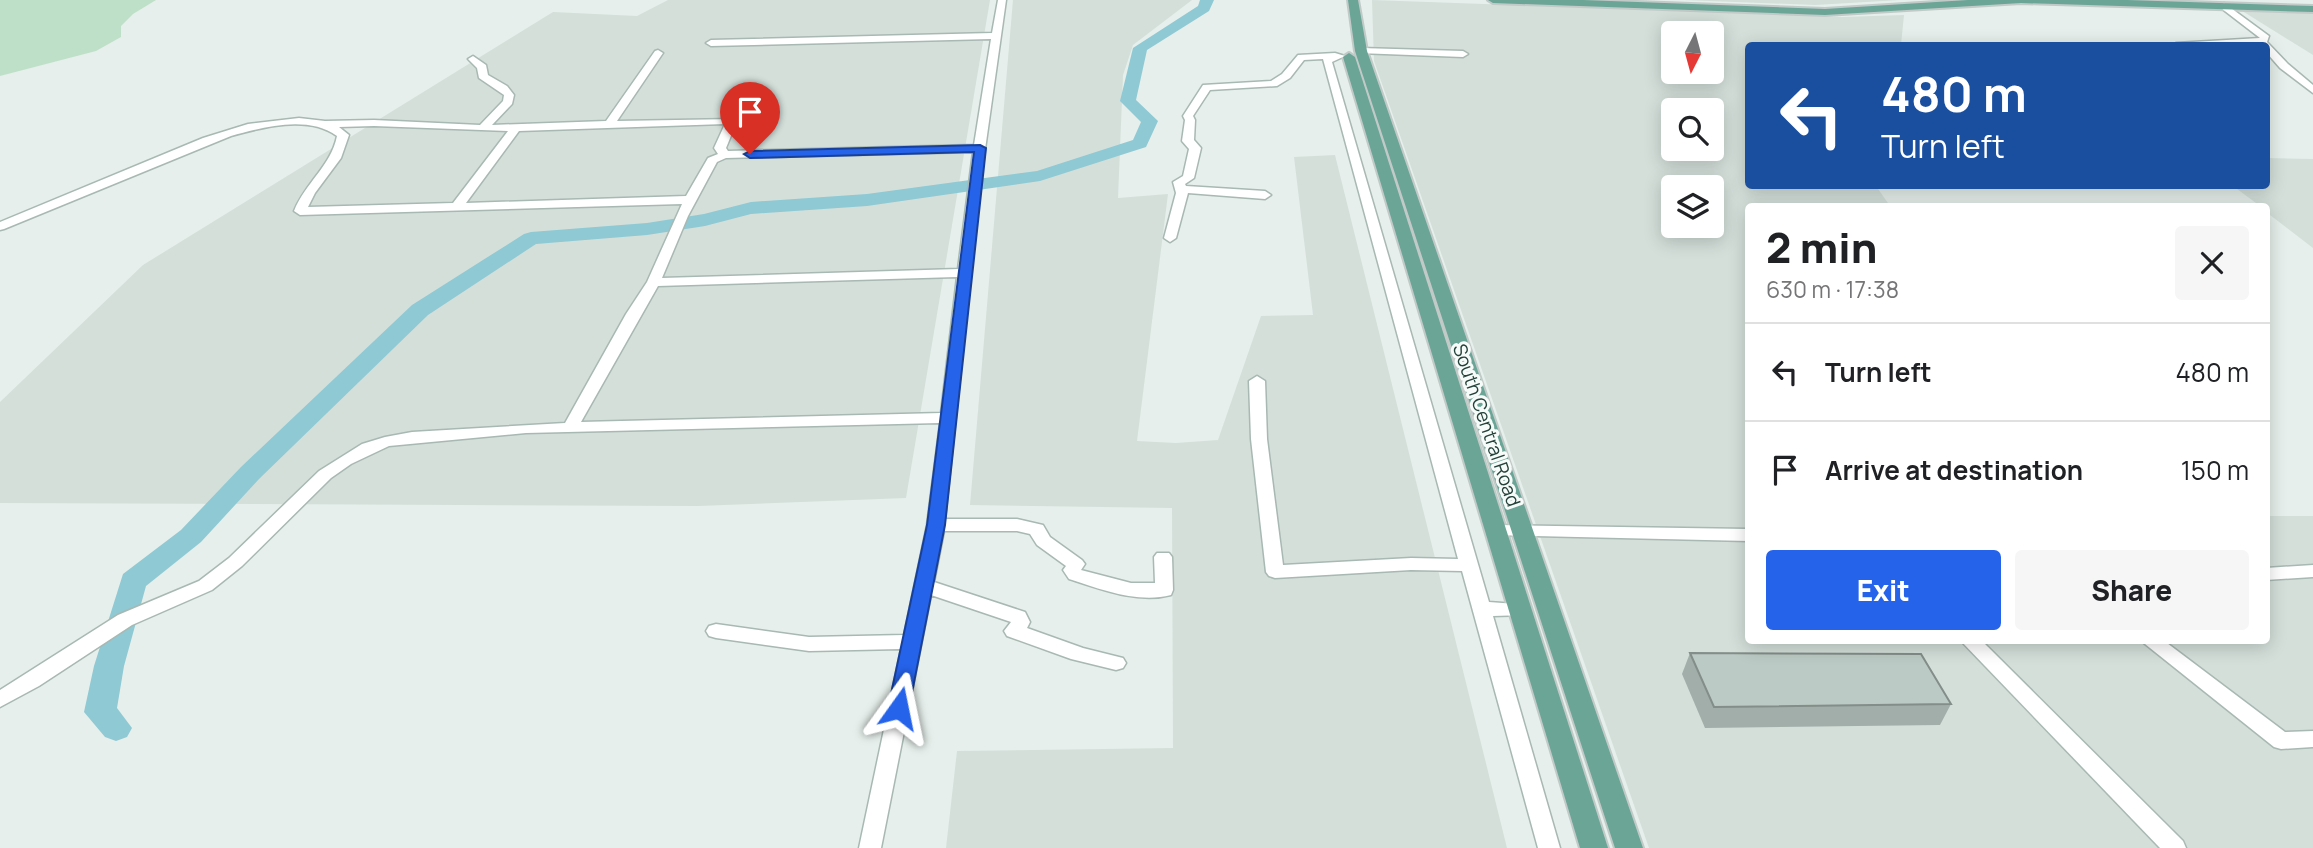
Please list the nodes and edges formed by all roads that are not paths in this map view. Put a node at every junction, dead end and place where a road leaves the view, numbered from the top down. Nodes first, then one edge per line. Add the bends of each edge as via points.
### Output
1 (1002, 0) edge
2 (1340, 0) edge
3 (1353, 0) edge
4 (1493, 0) edge
5 (1603, 0) edge
6 (1943, 0) edge
7 (2152, 0) edge
8 (2125, 2) edge
9 (2224, 6) junction
10 (2313, 7) edge
11 (996, 36) junction
12 (2265, 42) edge
13 (711, 43) dead end
14 (2270, 51) edge
15 (658, 53) dead end
16 (1348, 54) junction
17 (1463, 54) dead end
18 (473, 59) dead end
19 (2284, 66) junction
20 (2270, 67) edge
21 (2296, 75) junction
22 (2313, 82) edge
23 (2313, 90) edge
24 (327, 124) junction
25 (609, 124) junction
26 (516, 128) junction
27 (482, 129) junction
28 (980, 148) junction
29 (724, 155) junction
30 (1181, 189) junction
31 (1265, 195) dead end
32 (691, 200) junction
33 (456, 207) junction
34 (0, 226) edge
35 (1411, 228) junction
36 (1170, 238) dead end
37 (964, 273) junction
38 (654, 282) junction
39 (1257, 381) dead end
40 (948, 418) junction
41 (570, 427) junction
42 (936, 525) junction
43 (1524, 530) junction
44 (1498, 531) junction
45 (1745, 535) edge
46 (1163, 557) dead end
47 (1469, 565) junction
48 (2313, 571) edge
49 (2270, 573) edge
50 (925, 586) junction
51 (1481, 609) junction
52 (1522, 610) junction
53 (716, 631) dead end
54 (913, 642) junction
55 (1973, 644) edge
56 (2154, 644) edge
57 (1116, 663) dead end
58 (0, 699) edge
59 (2313, 739) edge
60 (870, 848) edge
61 (1549, 848) edge
62 (1594, 848) edge
63 (1629, 848) edge
64 (2175, 848) edge

1 - 11 street
2 - 16 main road, South Central Road
3 - 16 main road, South Central Road
4 - 8 main road via 1825,12 2006,1
5 - 6 main road via 1819,8
7 - 10 main road
8 - 9 main road
9 - 10 main road
9 - 12 street via 2260,31
11 - 13 street
11 - 28 street
14 - 19 street
15 - 25 street
16 - 17 street
16 - 30 street via 1301,57 1273,84 1207,86 1188,116 1188,141 1195,148 1188,178 1179,182
16 - 35 main road, South Central Road
16 - 47 street via 1328,61
18 - 27 street via 482,67 483,76 509,95 508,102
19 - 20 street
19 - 21 street
21 - 22 street
21 - 23 street
24 - 27 street
24 - 33 street via 343,135 341,152 306,196 300,211
24 - 34 street via 270,122 230,131
25 - 26 street
25 - 29 street via 732,121 720,148
26 - 27 street
26 - 33 street
28 - 29 street
28 - 37 street
29 - 32 street via 712,160
30 - 31 street
30 - 36 street
32 - 33 street
32 - 38 street
35 - 43 main road, South Central Road
35 - 44 main road, South Central Road
37 - 38 street
37 - 40 street
38 - 41 street
39 - 47 street via 1275,572
40 - 41 street
40 - 42 street
41 - 58 street via 484,430 392,439 371,446 331,469 198,591 105,631
42 - 46 street via 1017,525 1037,530 1043,541 1076,564 1072,569 1075,575 1131,590 1164,590
42 - 50 street
43 - 44 street
43 - 45 street
43 - 63 main road, South Central Road
44 - 52 main road, South Central Road
47 - 51 street
48 - 49 street
50 - 54 street
50 - 57 street via 1018,617 1021,622 1014,631 1095,661
51 - 52 street
51 - 61 street
52 - 62 main road, South Central Road
53 - 54 street via 809,644
54 - 60 street
55 - 64 street
56 - 59 street via 2281,741

